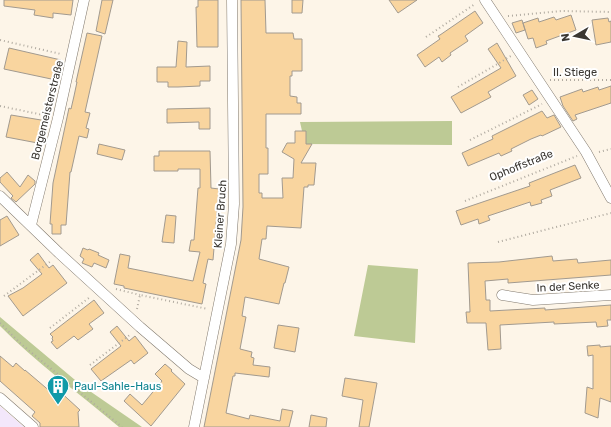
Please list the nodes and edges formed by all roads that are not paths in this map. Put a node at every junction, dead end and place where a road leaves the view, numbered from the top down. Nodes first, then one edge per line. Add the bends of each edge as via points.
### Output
1 (84, 0) edge
2 (232, 0) edge
3 (481, 1) edge
4 (0, 196) edge
5 (611, 198) edge
6 (31, 225) junction
7 (502, 295) dead end
8 (611, 295) edge
9 (204, 378) junction
10 (0, 398) edge
11 (33, 427) edge
12 (194, 427) edge

1 - 6 street, Borgemeisterstraße
2 - 9 street, Kleiner Bruch via 234,204 231,244
3 - 5 street via 498,20 586,152
4 - 6 street
6 - 9 street via 137,325
7 - 8 street, In der Senke via 533,300
9 - 12 street, Kleiner Bruch
10 - 11 street

